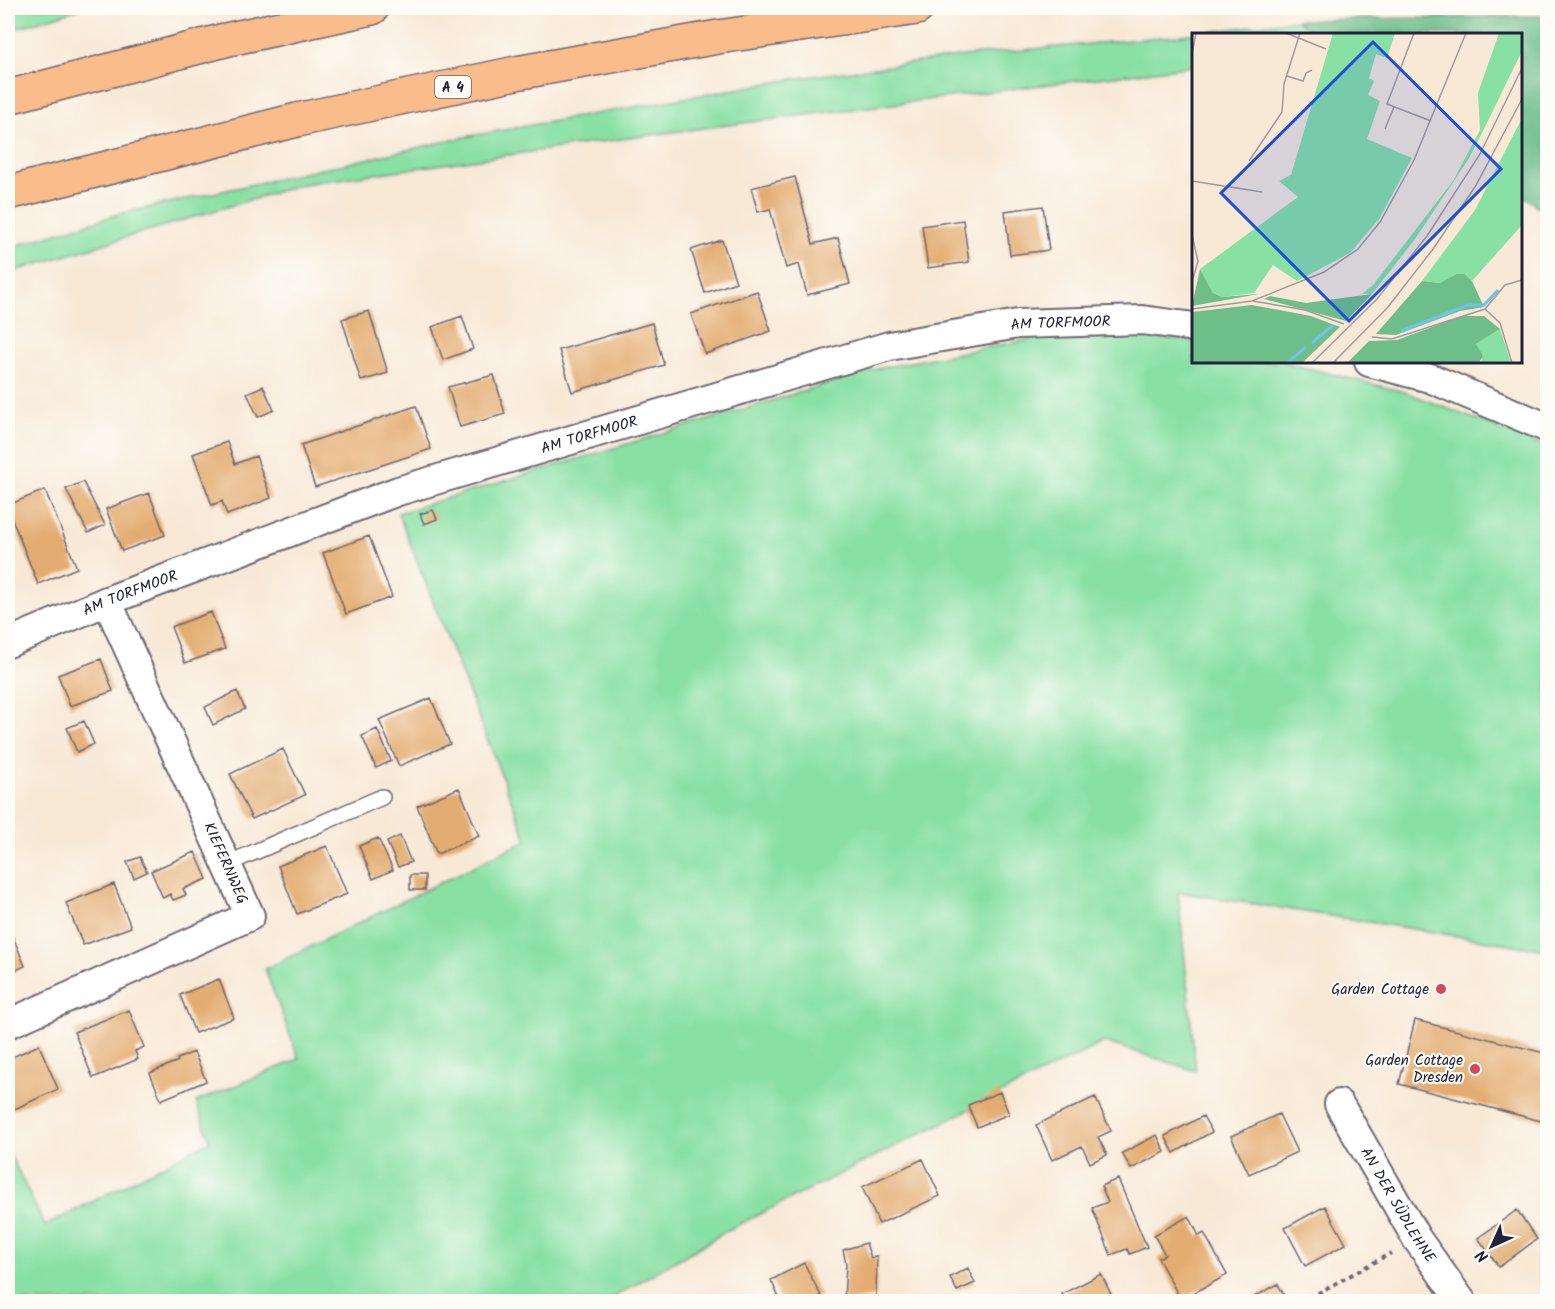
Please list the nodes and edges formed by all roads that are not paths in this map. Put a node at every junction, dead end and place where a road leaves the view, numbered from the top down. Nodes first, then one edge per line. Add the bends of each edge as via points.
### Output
1 (372, 8) edge
2 (917, 8) edge
3 (8, 97) edge
4 (8, 193) edge
5 (1192, 327) edge
6 (1373, 363) edge
7 (1548, 428) edge
8 (107, 601) junction
9 (8, 643) edge
10 (382, 797) dead end
11 (227, 864) junction
12 (8, 1024) edge
13 (1339, 1104) dead end
14 (1462, 1302) edge

1 - 3 highway via 225,40
2 - 4 highway, A 4 via 718,37 516,73 297,120
5 - 8 street, AM TORFMOOR via 1142,320 1018,324 889,346 398,490
6 - 7 street via 1430,378
8 - 9 street, AM TORFMOOR
8 - 11 street, KIEFERNWEG
10 - 11 lane
11 - 12 street, KIEFERNWEG via 250,916
13 - 14 street, AN DER SÜDLEHNE via 1417,1239

